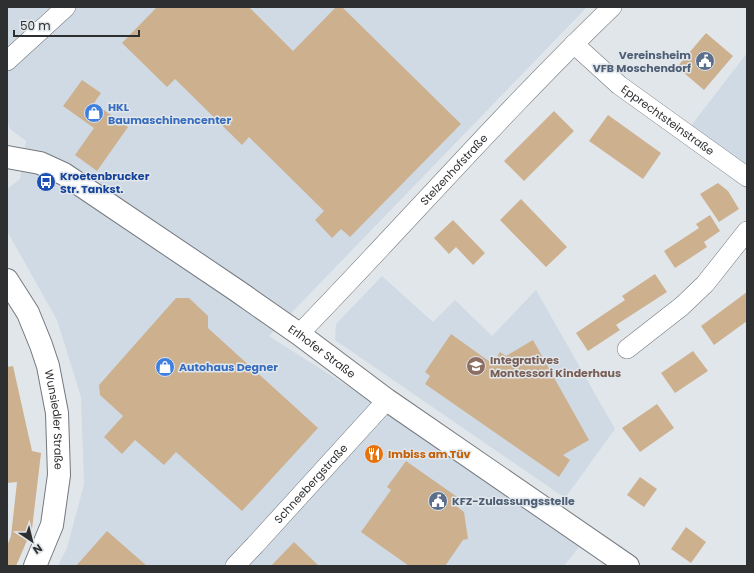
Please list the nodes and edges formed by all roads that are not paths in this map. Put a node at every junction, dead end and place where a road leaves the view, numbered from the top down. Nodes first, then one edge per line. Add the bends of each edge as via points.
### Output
1 (66, 7) edge
2 (612, 7) edge
3 (574, 44) junction
4 (7, 61) edge
5 (7, 157) edge
6 (747, 176) edge
7 (747, 231) edge
8 (7, 280) edge
9 (299, 334) junction
10 (627, 349) dead end
11 (387, 400) junction
12 (35, 566) edge
13 (234, 566) edge
14 (628, 566) edge

1 - 4 street
2 - 3 street, Stelzenhofstraße
3 - 6 street, Epprechtsteinstraße via 619,85
3 - 9 street, Stelzenhofstraße
5 - 9 street, Erlhofer Straße via 40,163 64,174
7 - 10 street via 705,284 682,306
8 - 12 street, Wunsiedler Straße via 28,313 41,346 48,366 57,413 59,475 52,525
9 - 11 street, Erlhofer Straße
11 - 13 street, Schneebergstraße
11 - 14 street, Erlhofer Straße

